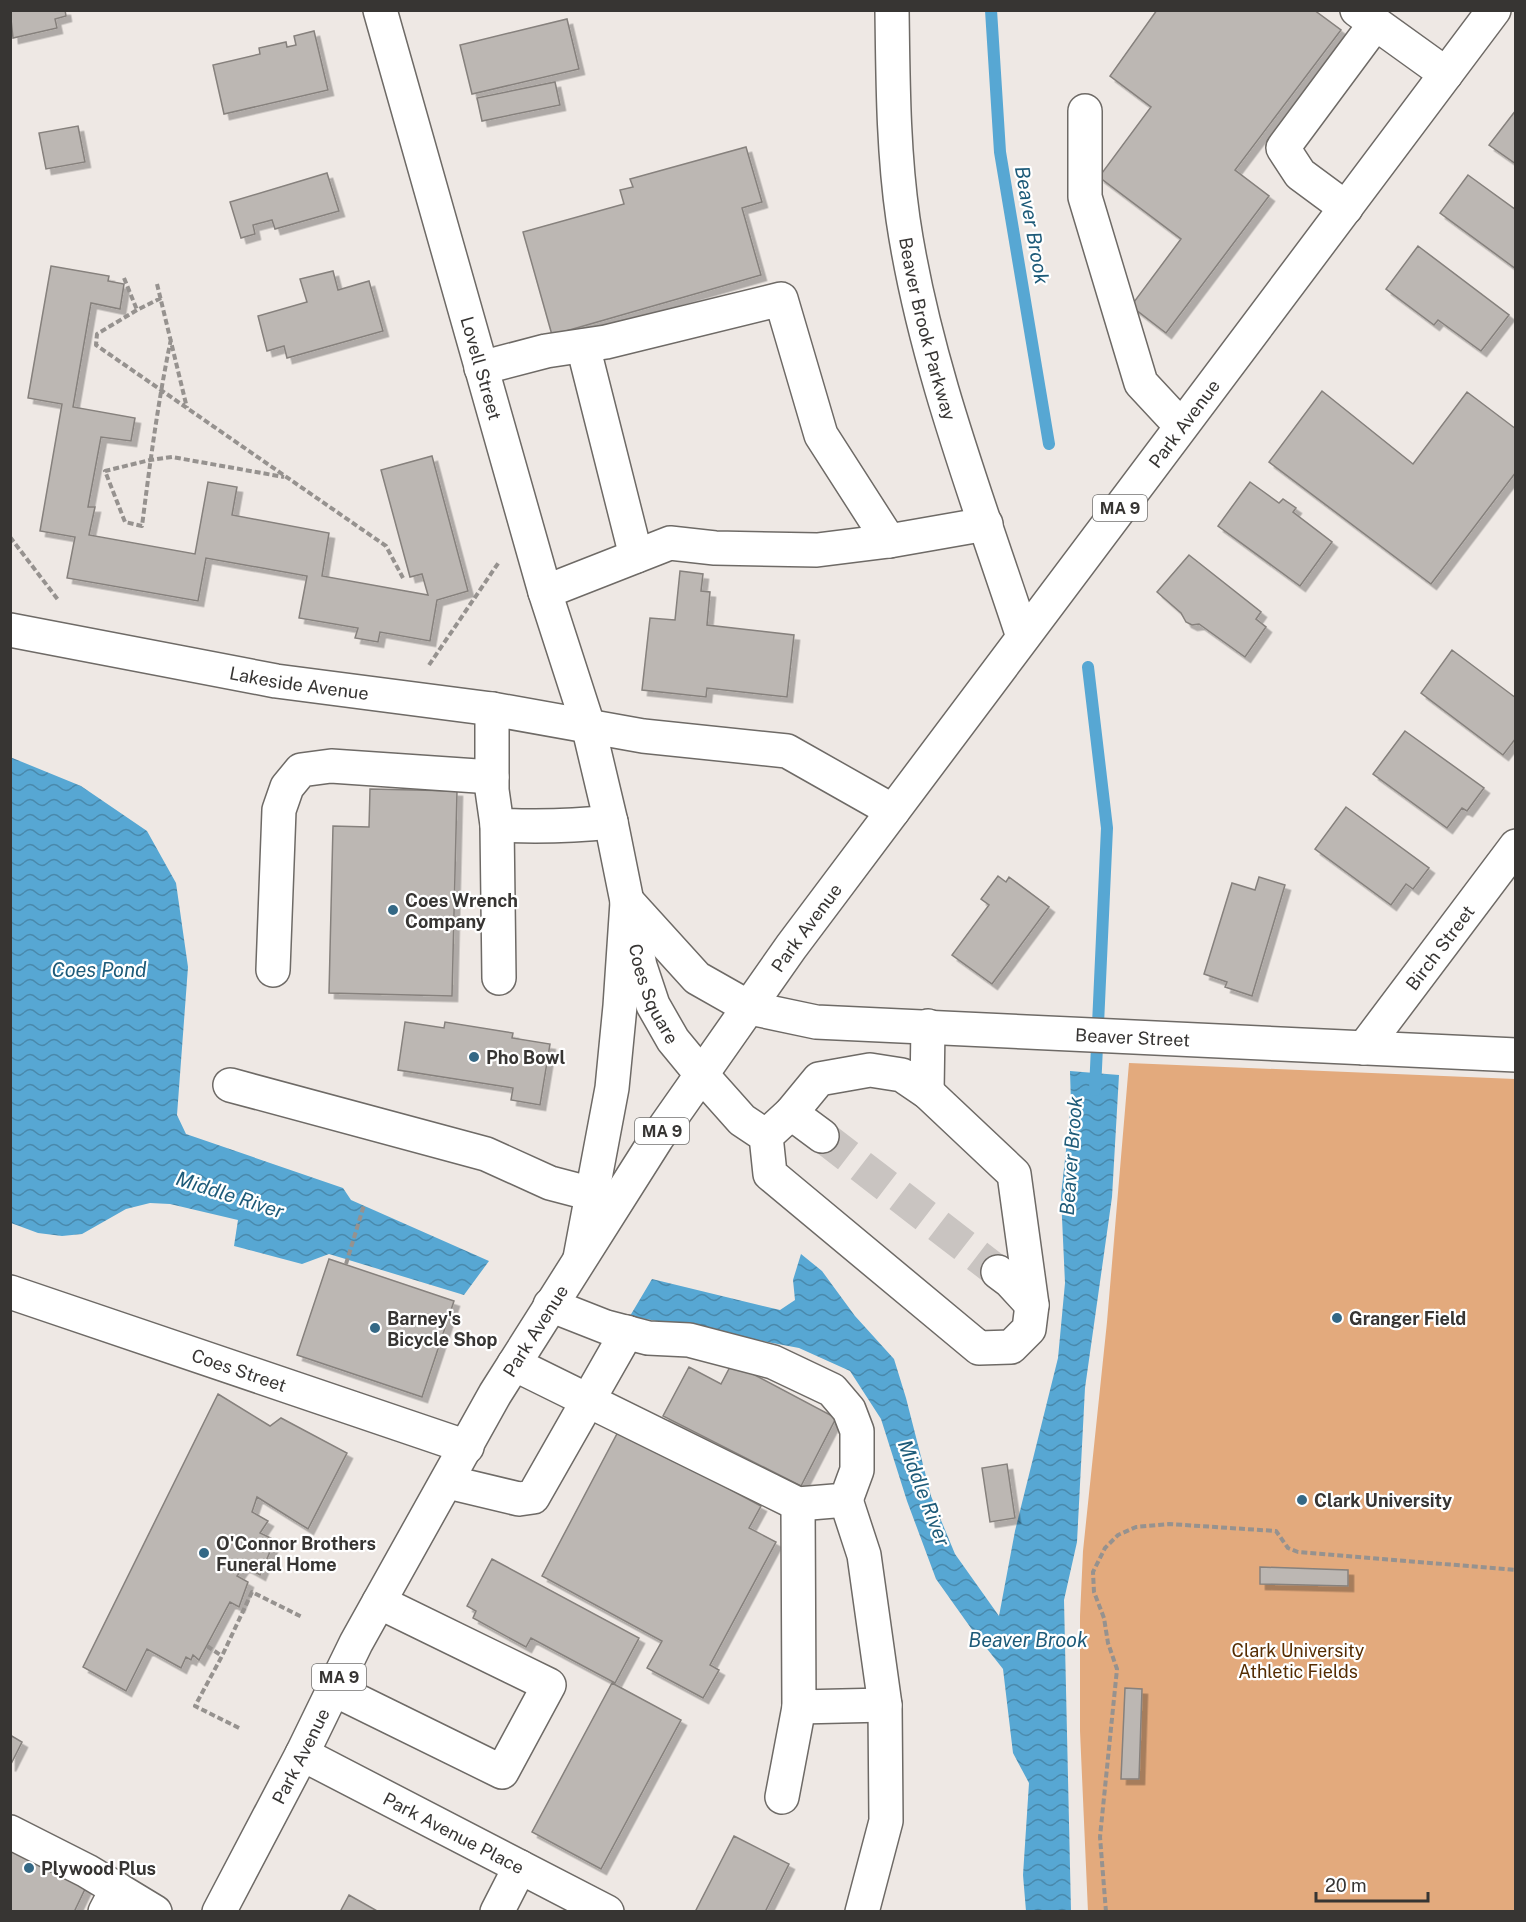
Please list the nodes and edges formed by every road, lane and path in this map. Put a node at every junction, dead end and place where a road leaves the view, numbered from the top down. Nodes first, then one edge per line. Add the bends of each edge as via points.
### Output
1 (380, 10) edge
2 (892, 10) edge
3 (1494, 10) edge
4 (1366, 17) edge
5 (1446, 74) junction
6 (1085, 111) dead end
7 (1346, 208) junction
8 (124, 278) dead end
9 (157, 284) dead end
10 (161, 298) junction
11 (137, 310) junction
12 (171, 339) junction
13 (583, 346) junction
14 (481, 368) junction
15 (160, 390) junction
16 (187, 408) junction
17 (1181, 426) junction
18 (150, 459) junction
19 (287, 478) junction
20 (986, 524) junction
21 (10, 537) edge
22 (889, 541) junction
23 (636, 556) junction
24 (501, 559) dead end
25 (403, 578) dead end
26 (545, 592) junction
27 (61, 604) dead end
28 (10, 630) edge
29 (1023, 637) junction
30 (428, 665) dead end
31 (492, 708) junction
32 (588, 725) junction
33 (492, 777) junction
34 (892, 811) junction
35 (611, 822) junction
36 (497, 825) junction
37 (1515, 846) edge
38 (627, 902) junction
39 (273, 970) dead end
40 (499, 978) dead end
41 (750, 1008) junction
42 (928, 1026) junction
43 (1364, 1048) junction
44 (1515, 1055) edge
45 (701, 1074) junction
46 (230, 1085) dead end
47 (927, 1092) junction
48 (791, 1113) junction
49 (766, 1136) junction
50 (822, 1136) tunnel mouth
51 (592, 1194) junction
52 (364, 1205) dead end
53 (580, 1258) junction
54 (345, 1264) dead end
55 (998, 1272) tunnel mouth
56 (10, 1292) edge
57 (550, 1305) junction
58 (1032, 1305) junction
59 (627, 1332) junction
60 (514, 1364) junction
61 (589, 1401) junction
62 (467, 1447) junction
63 (448, 1482) junction
64 (846, 1500) junction
65 (798, 1504) junction
66 (1515, 1570) edge
67 (379, 1602) junction
68 (302, 1617) dead end
69 (207, 1646) dead end
70 (222, 1656) junction
71 (333, 1689) junction
72 (885, 1705) junction
73 (799, 1707) junction
74 (239, 1728) dead end
75 (302, 1754) junction
76 (782, 1797) dead end
77 (10, 1832) edge
78 (520, 1866) junction
79 (111, 1900) edge
80 (155, 1911) edge
81 (219, 1911) edge
82 (498, 1911) edge
83 (607, 1911) edge
84 (862, 1911) edge
85 (1106, 1911) edge

1 - 14 main road, Lovell Street
2 - 20 main road, Beaver Brook Parkway via 895,147 903,219 921,308
3 - 5 main road, Park Avenue / MA 9
4 - 5 main road
4 - 7 main road via 1283,148 1300,174
5 - 7 main road, Park Avenue / MA 9
6 - 17 main road via 1085,197 1141,383
7 - 17 main road, Park Avenue / MA 9
8 - 11 path
9 - 10 path
10 - 11 path
10 - 12 path
11 - 15 path via 97,334 96,345
12 - 15 path
12 - 16 path
13 - 14 main road
13 - 22 main road via 781,299 821,435
13 - 23 main road
14 - 26 main road, Lovell Street
15 - 16 path
15 - 18 path
16 - 19 path
17 - 29 main road, Park Avenue / MA 9
18 - 18 path via 142,525 125,522 105,471
18 - 19 path via 172,457
19 - 25 path via 386,546
20 - 22 main road
20 - 29 main road, Beaver Brook Parkway
21 - 27 path
22 - 23 main road via 817,550 670,543
23 - 26 main road
24 - 30 path
26 - 32 main road, Lovell Street
28 - 31 main road, Lakeside Avenue via 276,681
29 - 34 main road, Park Avenue / MA 9
31 - 32 main road, Lakeside Avenue
31 - 33 main road
32 - 34 main road, Lakeside Avenue via 644,736 787,751
32 - 35 main road, Coes Square
33 - 36 main road
33 - 39 main road via 331,766 301,770 287,787 279,810
34 - 41 main road, Park Avenue / MA 9
35 - 36 main road via 541,827
35 - 38 main road, Coes Square
36 - 40 main road
37 - 43 main road, Birch Street
38 - 41 main road, Coes Square via 697,978
38 - 45 main road, Coes Square via 640,966 653,1005 673,1040
38 - 51 main road via 612,1088
41 - 42 main road, Beaver Street via 816,1022
41 - 45 main road, Park Avenue / MA 9
42 - 43 main road, Beaver Street
42 - 47 main road
43 - 44 main road, Beaver Street
45 - 49 main road, Coes Square via 742,1120
45 - 53 main road, Park Avenue / MA 9
46 - 51 main road via 486,1154 550,1183
47 - 48 main road via 902,1075 870,1070 819,1079
47 - 58 main road via 1014,1174
48 - 49 main road
48 - 50 main road
49 - 58 main road via 770,1174 979,1348 1011,1347 1029,1329
51 - 53 main road
52 - 54 path
53 - 57 main road, Park Avenue / MA 9
55 - 58 main road
56 - 62 main road, Coes Street
57 - 59 main road
57 - 60 main road, Park Avenue / MA 9
59 - 61 main road
59 - 64 main road via 648,1338 689,1340 773,1362 832,1390 849,1410 857,1431 857,1470
60 - 61 main road
60 - 62 main road, Park Avenue / MA 9
61 - 63 main road via 533,1497 519,1499
61 - 65 main road
62 - 63 main road, Park Avenue / MA 9
63 - 67 main road, Park Avenue / MA 9
64 - 65 main road
64 - 72 main road via 864,1555
65 - 73 main road
66 - 85 path via 1298,1552 1288,1548 1275,1531 1169,1524 1136,1527 1118,1535 1105,1548 1093,1572 1094,1593 1117,1670 1100,1837
67 - 71 main road, Park Avenue / MA 9
67 - 71 main road via 549,1685 501,1772
68 - 70 path via 252,1592
69 - 70 path
70 - 74 path via 195,1706
71 - 75 main road, Park Avenue / MA 9
72 - 73 main road
72 - 84 main road via 886,1821
73 - 76 main road
75 - 78 main road, Park Avenue Place
75 - 81 main road, Park Avenue / MA 9
77 - 79 main road via 87,1871
78 - 82 main road
78 - 83 main road, Park Avenue Place
79 - 80 main road

